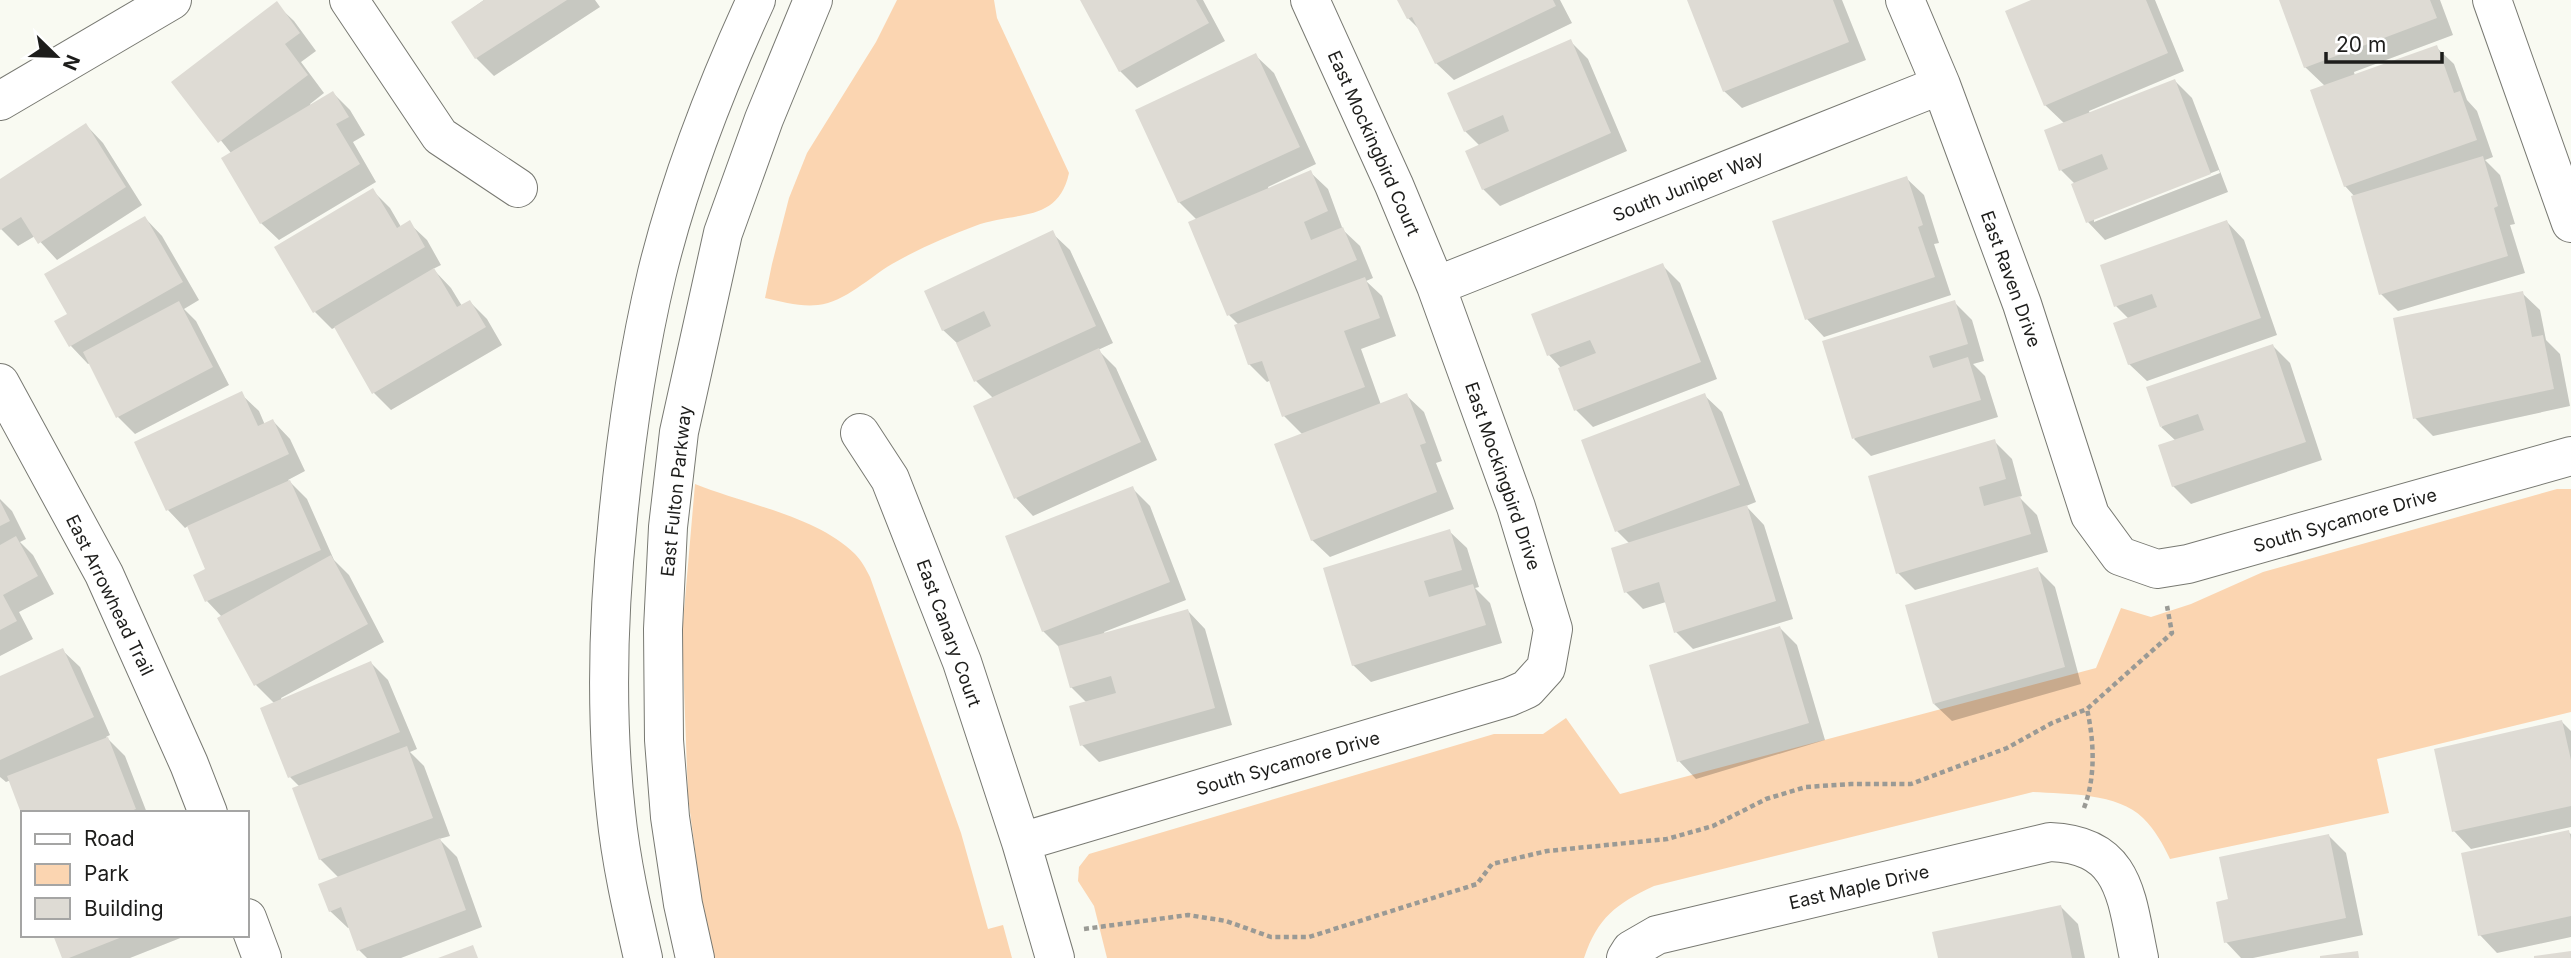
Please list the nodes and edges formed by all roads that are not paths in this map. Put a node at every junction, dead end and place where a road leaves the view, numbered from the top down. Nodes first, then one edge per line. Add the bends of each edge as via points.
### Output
1 (172, 0) edge
2 (349, 0) edge
3 (756, 0) edge
4 (813, 0) edge
5 (1310, 0) edge
6 (1905, 0) edge
7 (2492, 0) edge
8 (1941, 85) junction
9 (0, 101) edge
10 (518, 188) dead end
11 (2571, 223) edge
12 (1436, 286) junction
13 (0, 383) edge
14 (860, 433) dead end
15 (2571, 456) edge
16 (2120, 556) joint
17 (1546, 668) joint
18 (207, 811) edge
19 (1021, 842) junction
20 (248, 921) edge
21 (1052, 947) edge
22 (1628, 954) edge
23 (262, 958) edge
24 (643, 958) edge
25 (695, 958) edge
26 (2139, 958) edge

1 - 9 street
2 - 10 street via 440,136
3 - 24 street via 687,173 657,272 628,418 612,578 609,706 616,813
4 - 25 street, East Fulton Parkway via 723,233 679,432 667,540 664,740 670,817
5 - 12 street, East Mockingbird Court
6 - 8 street, East Raven Drive
7 - 11 street
8 - 12 street, South Juniper Way
8 - 16 street, East Raven Drive via 2022,304 2090,515
12 - 17 street, East Mockingbird Drive via 1516,507 1553,629
13 - 18 street, East Arrowhead Trail via 104,574
14 - 19 street, East Canary Court via 895,491 962,662
15 - 16 street, South Sycamore Drive via 2188,564 2157,569
17 - 19 street, South Sycamore Drive via 1527,689 1509,697
19 - 21 street, East Canary Court
20 - 23 street
22 - 26 street, East Maple Drive via 1657,935 2050,842 2081,847 2113,868 2125,889

